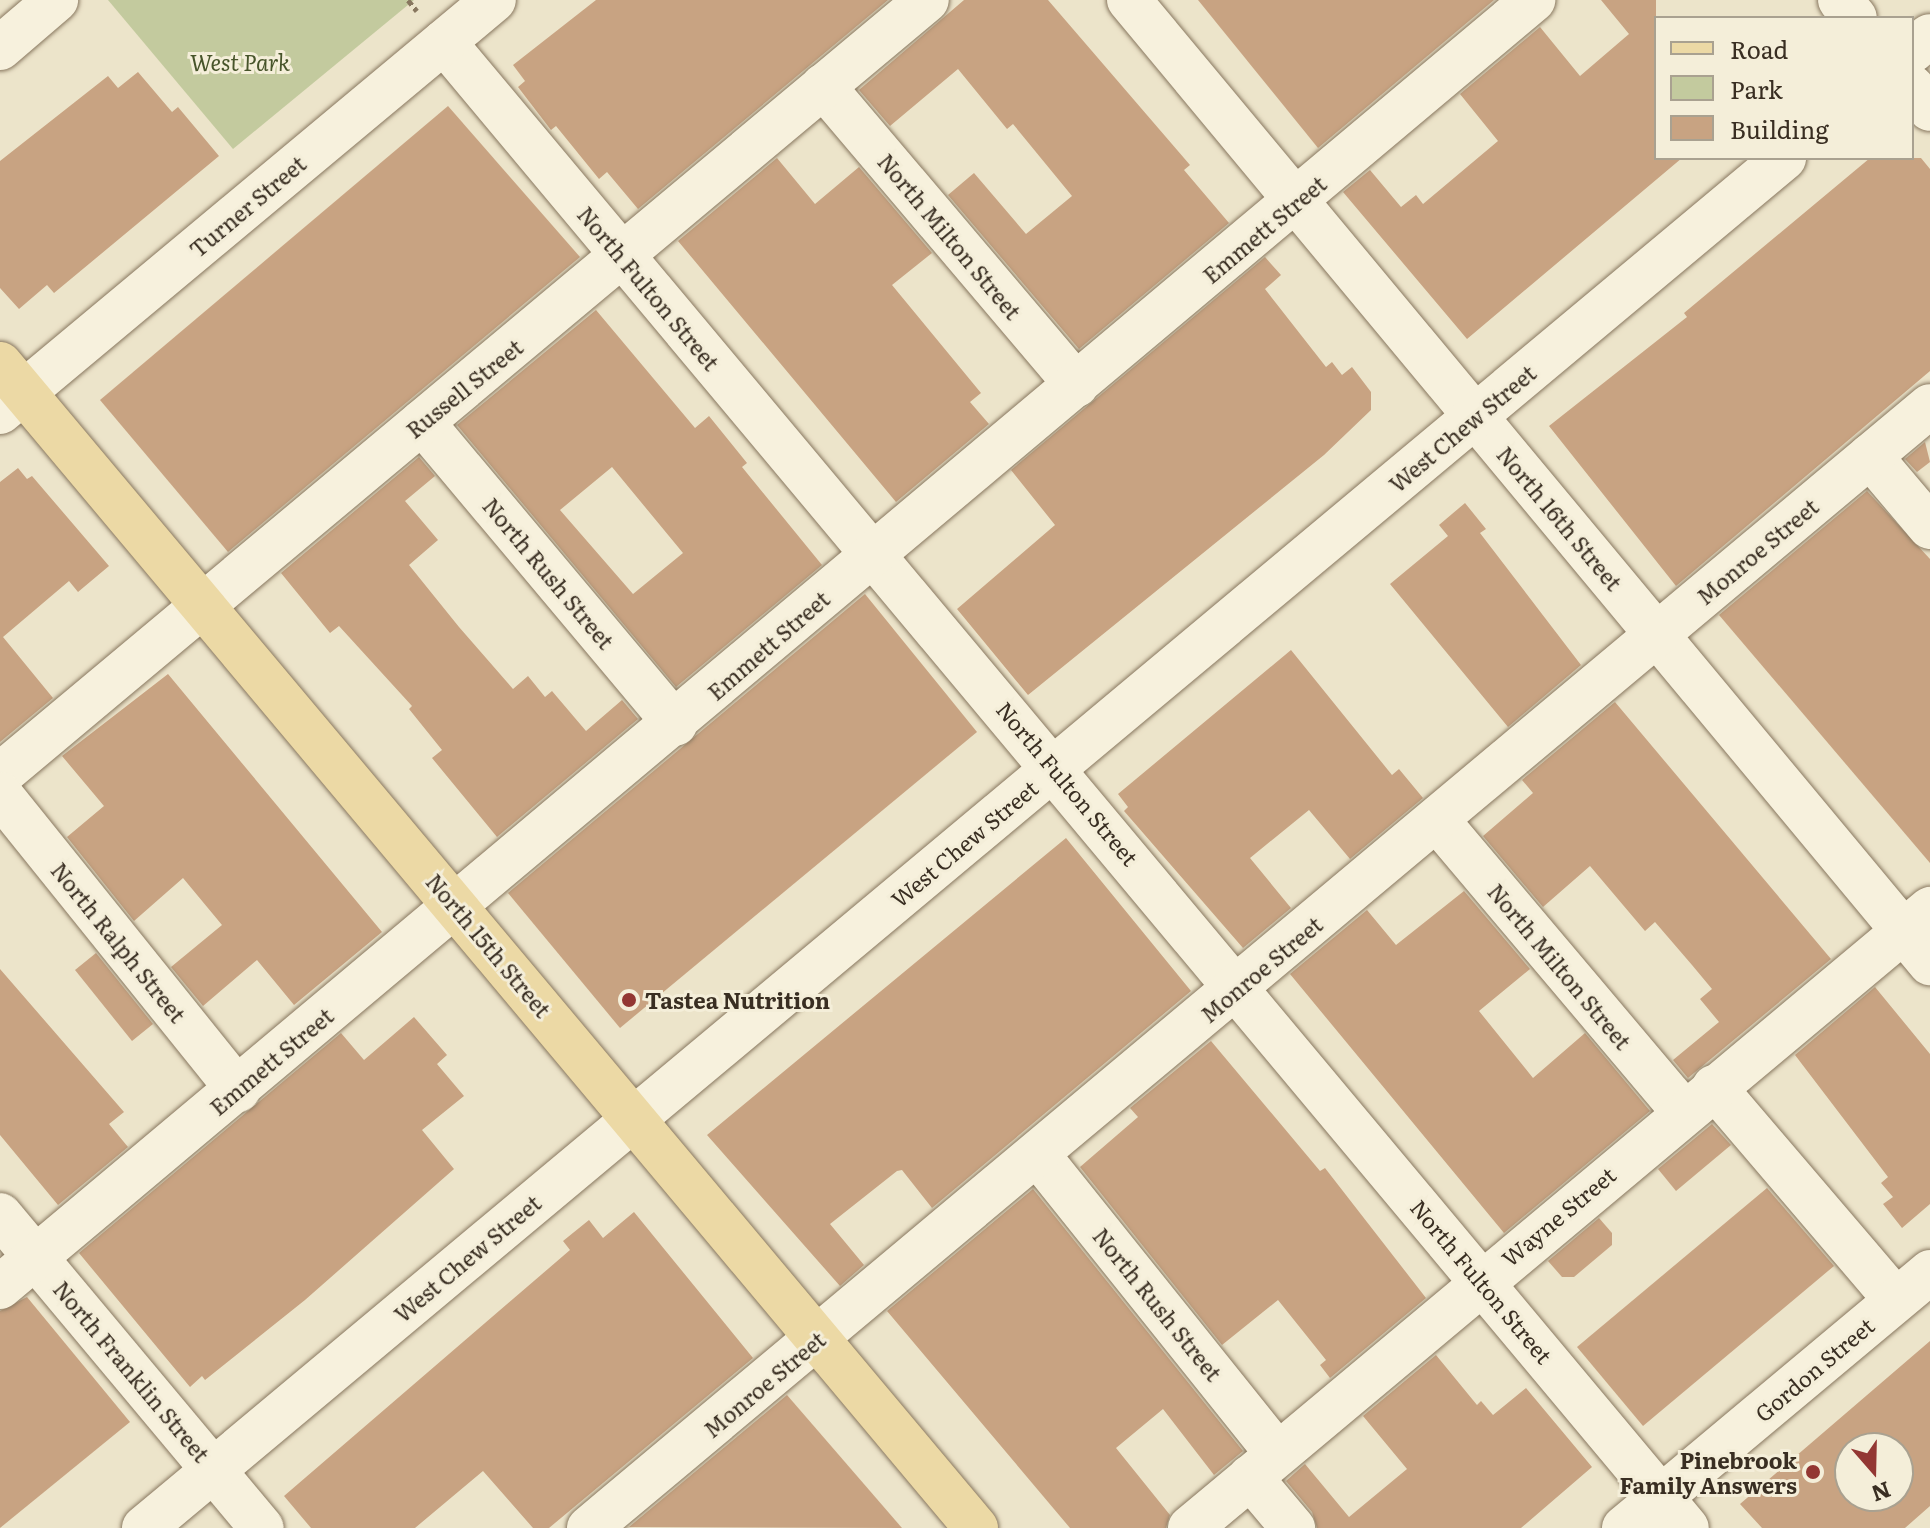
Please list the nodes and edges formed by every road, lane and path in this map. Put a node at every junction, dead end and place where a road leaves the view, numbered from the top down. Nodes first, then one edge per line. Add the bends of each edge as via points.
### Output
1 (56, 0) edge
2 (494, 0) edge
3 (927, 0) edge
4 (1129, 0) edge
5 (1840, 0) edge
6 (1508, 8) edge
7 (1853, 16) edge
8 (1930, 36) edge
9 (444, 42) junction
10 (0, 48) edge
11 (1914, 49) edge
12 (823, 86) junction
13 (1914, 89) edge
14 (1930, 109) edge
15 (1782, 160) edge
16 (1297, 202) junction
17 (623, 258) junction
18 (1077, 385) junction
19 (8, 390) edge
20 (1930, 406) edge
21 (1475, 417) junction
22 (422, 422) junction
23 (1870, 456) junction
24 (1930, 527) edge
25 (874, 554) junction
26 (204, 604) junction
27 (1657, 635) junction
28 (675, 724) junction
29 (1055, 767) junction
30 (0, 775) edge
31 (0, 794) edge
32 (1437, 820) junction
33 (457, 906) junction
34 (1921, 934) edge
35 (1239, 989) junction
36 (238, 1090) junction
37 (1699, 1100) junction
38 (634, 1118) junction
39 (1038, 1155) junction
40 (0, 1215) edge
41 (37, 1257) junction
42 (1930, 1272) edge
43 (1482, 1279) junction
44 (0, 1287) edge
45 (1896, 1300) junction
46 (818, 1339) junction
47 (1263, 1465) junction
48 (214, 1469) junction
49 (1674, 1512) edge
50 (600, 1525) edge
51 (144, 1528) edge
52 (262, 1528) edge
53 (976, 1528) edge
54 (1190, 1528) edge
55 (1293, 1528) edge
56 (1624, 1528) edge

1 - 10 street
2 - 9 street, Turner Street
3 - 12 street, Russell Street
4 - 16 street, North 16th Street
5 - 7 street
6 - 16 street, Emmett Street
8 - 11 street
9 - 17 street, North Fulton Street
9 - 19 street, Turner Street
12 - 17 street, Russell Street
12 - 18 street, North Milton Street
13 - 14 street
15 - 21 street, West Chew Street
16 - 18 street, Emmett Street
16 - 21 street, North 16th Street
17 - 22 street, Russell Street
17 - 25 street, North Fulton Street
18 - 25 street, Emmett Street
19 - 26 main road, North 15th Street
20 - 23 street, Monroe Street
21 - 27 street, North 16th Street
21 - 29 street, West Chew Street
22 - 26 street, Russell Street
22 - 28 street, North Rush Street
23 - 24 street
23 - 27 street, Monroe Street
25 - 28 street, Emmett Street
25 - 29 street, North Fulton Street
26 - 30 street, Russell Street
26 - 33 main road, North 15th Street
27 - 32 street, Monroe Street
27 - 34 street, North 16th Street
28 - 33 street, Emmett Street
29 - 35 street, North Fulton Street
29 - 38 street, West Chew Street
31 - 36 street, North Ralph Street
32 - 35 street, Monroe Street
32 - 37 street, North Milton Street
33 - 36 street, Emmett Street
33 - 38 main road, North 15th Street
34 - 37 street, Wayne Street
35 - 39 street, Monroe Street
35 - 43 street, North Fulton Street
36 - 41 street, Emmett Street
37 - 43 street, Wayne Street
37 - 45 street, North Milton Street
38 - 46 main road, North 15th Street
38 - 48 street, West Chew Street
39 - 46 street, Monroe Street
39 - 47 street, North Rush Street
40 - 41 street, North Franklin Street
41 - 44 street, Emmett Street
41 - 48 street, North Franklin Street
42 - 45 street, Gordon Street
43 - 47 street, Wayne Street
43 - 49 street, North Fulton Street
45 - 49 street, Gordon Street
46 - 50 street, Monroe Street
46 - 53 main road, North 15th Street
47 - 54 street, Wayne Street
47 - 55 street, North Rush Street
48 - 51 street, West Chew Street
48 - 52 street, North Franklin Street
49 - 56 street, Gordon Street

